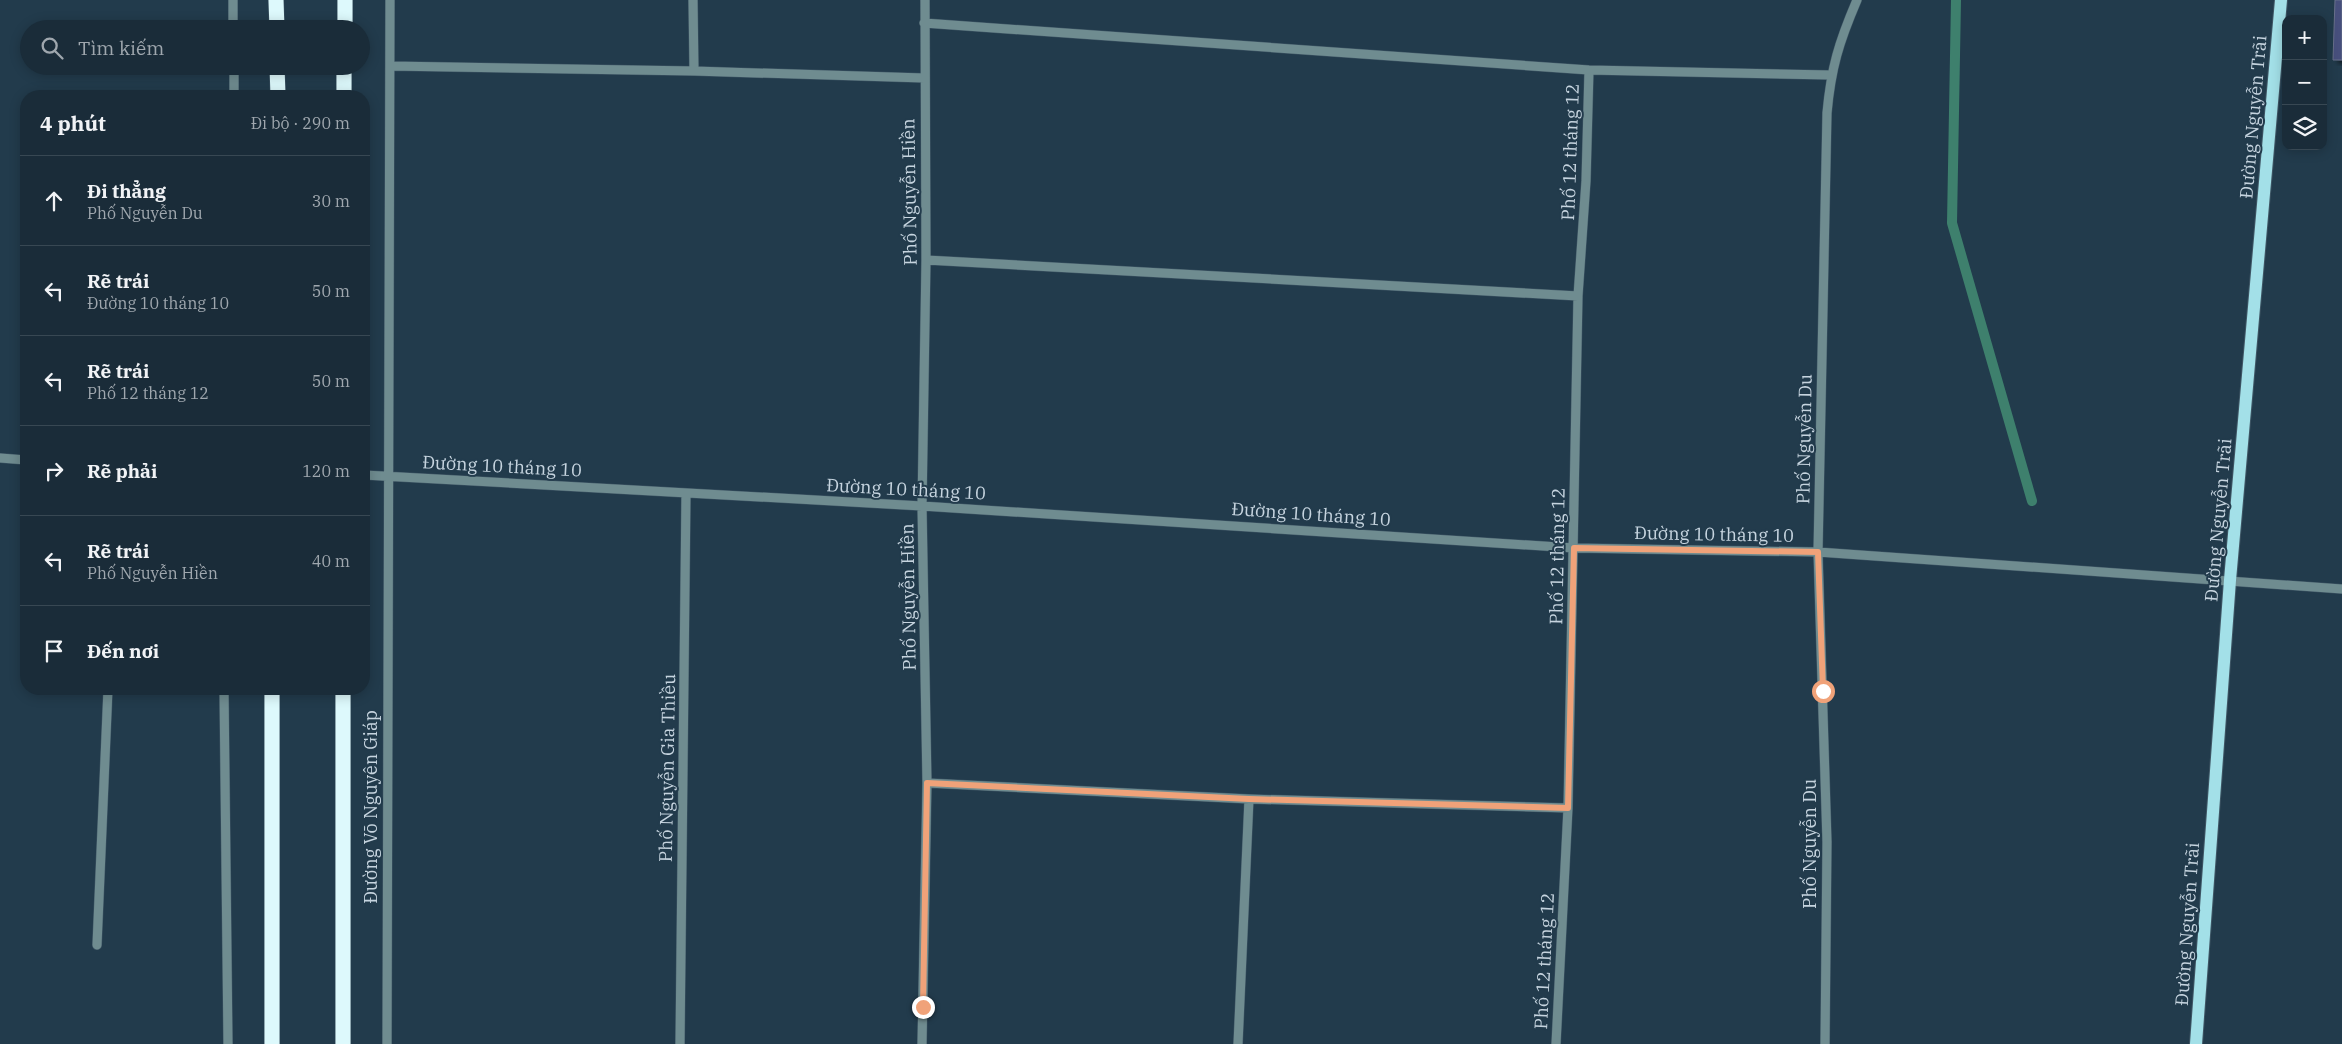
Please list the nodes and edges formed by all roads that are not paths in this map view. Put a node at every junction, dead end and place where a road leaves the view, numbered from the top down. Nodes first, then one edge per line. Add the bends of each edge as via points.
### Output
1 (233, 0) edge
2 (276, 0) edge
3 (345, 0) edge
4 (390, 0) edge
5 (693, 0) edge
6 (925, 0) edge
7 (1857, 0) edge
8 (2281, 0) edge
9 (234, 20) edge
10 (276, 20) edge
11 (344, 20) edge
12 (924, 23) junction
13 (390, 66) junction
14 (1589, 70) junction
15 (694, 71) junction
16 (234, 75) edge
17 (277, 75) edge
18 (344, 75) edge
19 (1830, 75) junction
20 (924, 78) junction
21 (234, 90) edge
22 (278, 90) edge
23 (344, 90) edge
24 (926, 260) junction
25 (1578, 296) junction
26 (0, 458) edge
27 (20, 460) edge
28 (370, 475) edge
29 (390, 476) junction
30 (686, 493) junction
31 (922, 506) junction
32 (1574, 548) junction
33 (1818, 552) junction
34 (2230, 580) junction
35 (2342, 589) edge
36 (108, 695) edge
37 (224, 695) edge
38 (272, 695) edge
39 (343, 695) edge
40 (927, 783) junction
41 (1249, 799) junction
42 (1568, 808) junction
43 (97, 946) dead end
44 (228, 1044) edge
45 (272, 1044) edge
46 (343, 1044) edge
47 (387, 1044) edge
48 (680, 1044) edge
49 (922, 1044) edge
50 (1238, 1044) edge
51 (1556, 1044) edge
52 (1825, 1044) edge
53 (2196, 1044) edge

1 - 9 street
2 - 10 highway
3 - 11 highway
4 - 13 street, Đường Võ Nguyên Giáp
5 - 15 street
6 - 12 street, Phố Nguyễn Hiền
7 - 19 street, Phố Nguyễn Du
8 - 34 main road, Đường Nguyễn Trãi
12 - 14 street
12 - 20 street, Phố Nguyễn Hiền
13 - 15 street
13 - 29 street, Đường Võ Nguyên Giáp
14 - 19 street
14 - 25 street, Phố 12 tháng 12
15 - 20 street
16 - 21 street
17 - 22 highway
18 - 23 highway
19 - 33 street, Phố Nguyễn Du
20 - 24 street, Phố Nguyễn Hiền
24 - 25 street
24 - 31 street, Phố Nguyễn Hiền
25 - 32 street, Phố 12 tháng 12
26 - 27 street
28 - 29 street, Đường 10 tháng 10
29 - 30 street, Đường 10 tháng 10
29 - 47 street, Đường Võ Nguyên Giáp
30 - 31 street, Đường 10 tháng 10
30 - 48 street, Phố Nguyễn Gia Thiều
31 - 32 street, Đường 10 tháng 10
31 - 40 street, Phố Nguyễn Hiền
32 - 33 street, Đường 10 tháng 10
32 - 42 street, Phố 12 tháng 12
33 - 34 street, Đường 10 tháng 10
33 - 52 street, Phố Nguyễn Du via 1827,842
34 - 35 street, Đường 10 tháng 10
34 - 53 main road, Đường Nguyễn Trãi
36 - 43 street
37 - 44 street
38 - 45 highway
39 - 46 highway, Đường Võ Nguyên Giáp
40 - 41 street
40 - 49 street, Phố Nguyễn Hiền
41 - 42 street
41 - 50 street
42 - 51 street, Phố 12 tháng 12

